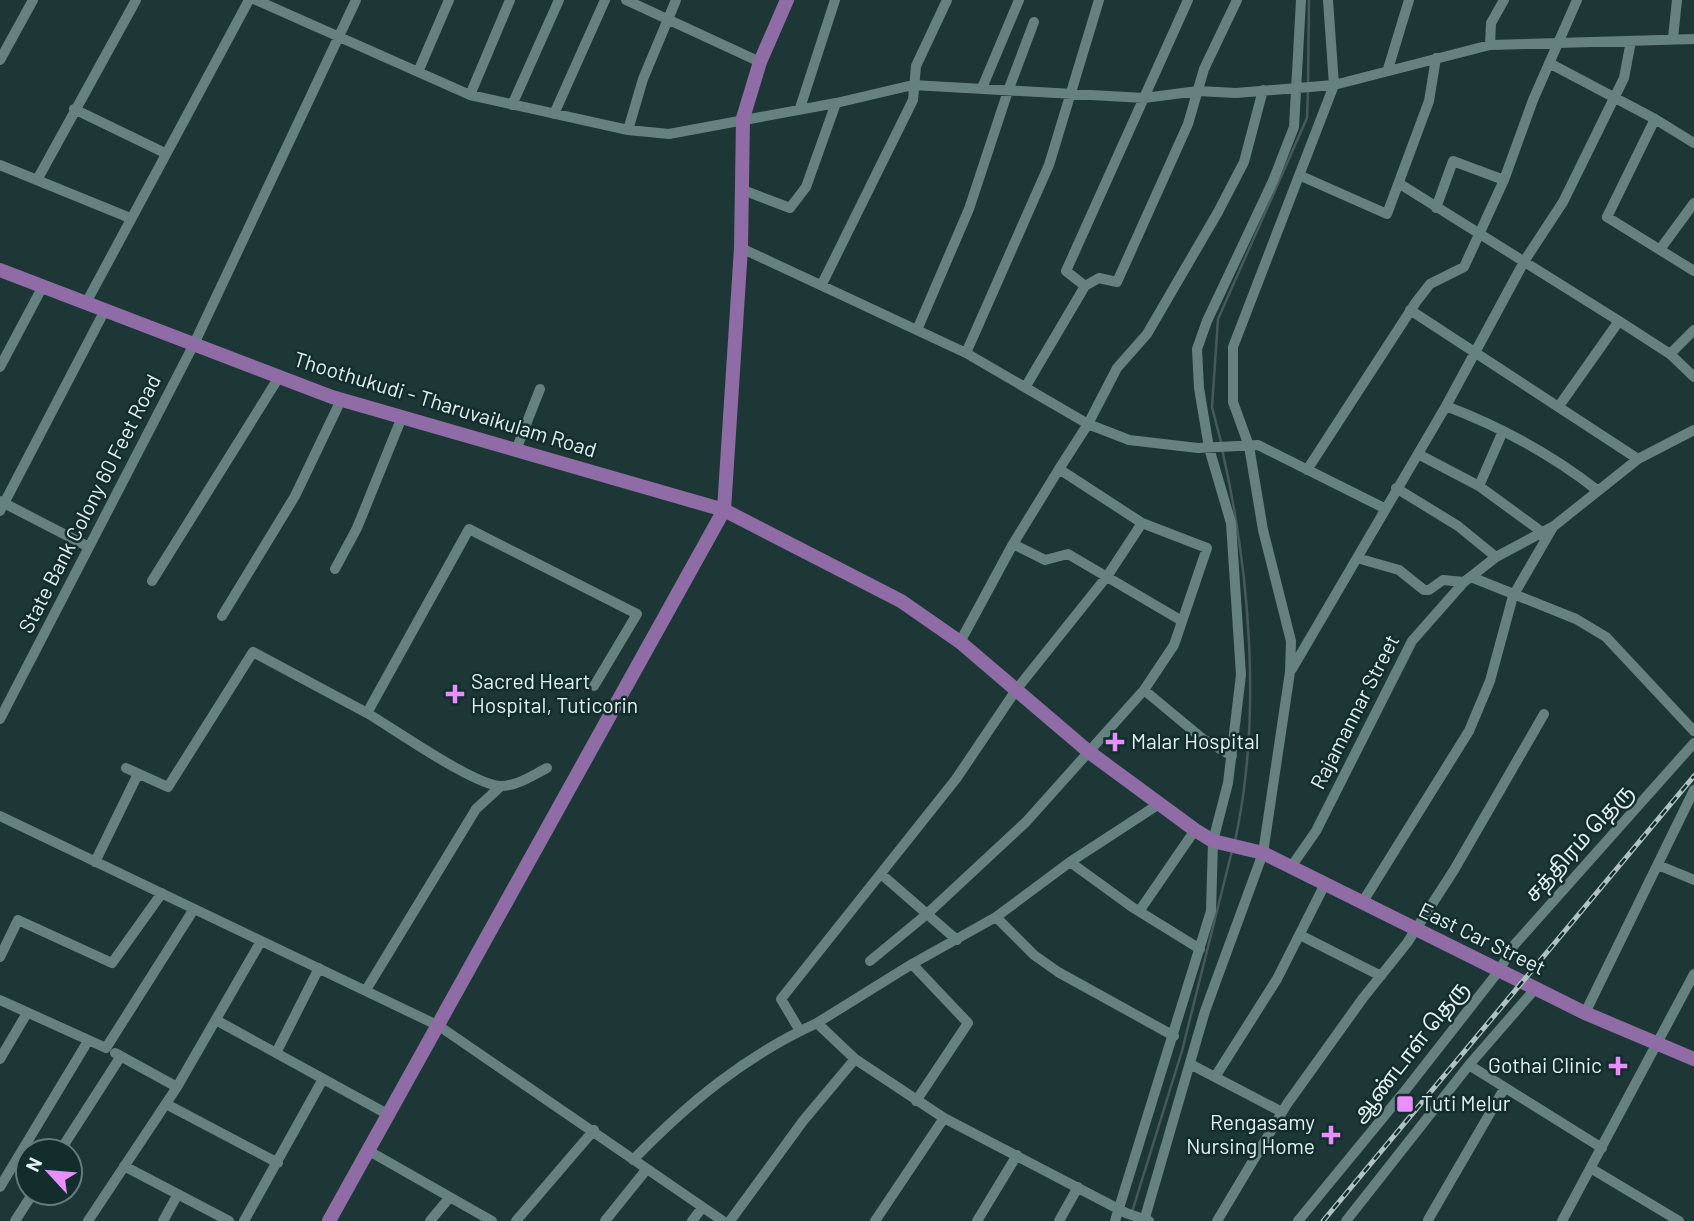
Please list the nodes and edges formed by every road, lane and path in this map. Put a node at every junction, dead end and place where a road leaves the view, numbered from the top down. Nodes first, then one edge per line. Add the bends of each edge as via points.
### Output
1 (33, 0) edge
2 (136, 0) edge
3 (249, 0) edge
4 (256, 0) edge
5 (356, 0) edge
6 (449, 0) edge
7 (510, 0) edge
8 (558, 0) edge
9 (605, 0) edge
10 (626, 0) edge
11 (676, 0) edge
12 (787, 0) edge
13 (835, 0) edge
14 (947, 0) edge
15 (1019, 0) edge
16 (1099, 0) edge
17 (1188, 0) edge
18 (1237, 0) edge
19 (1301, 0) edge
20 (1328, 0) edge
21 (1409, 0) edge
22 (1577, 0) edge
23 (1677, 0) edge
24 (1498, 2) edge
25 (668, 19) junction
26 (1034, 22) dead end
27 (337, 38) junction
28 (1673, 38) junction
29 (1694, 39) edge
30 (1559, 40) junction
31 (1631, 41) junction
32 (1490, 45) junction
33 (1436, 58) junction
34 (0, 60) edge
35 (760, 62) junction
36 (1549, 63) junction
37 (1388, 69) junction
38 (418, 72) junction
39 (913, 85) junction
40 (1331, 85) junction
41 (1300, 86) junction
42 (982, 88) junction
43 (1008, 90) junction
44 (1263, 90) junction
45 (1198, 91) junction
46 (1073, 92) junction
47 (470, 95) junction
48 (1615, 97) junction
49 (1144, 98) junction
50 (836, 103) junction
51 (512, 105) junction
52 (800, 108) junction
53 (74, 109) junction
54 (554, 114) junction
55 (743, 118) junction
56 (1655, 119) junction
57 (628, 130) junction
58 (1694, 143) edge
59 (165, 153) junction
60 (0, 165) edge
61 (1301, 176) junction
62 (37, 180) junction
63 (1504, 180) junction
64 (1400, 184) junction
65 (743, 190) junction
66 (1694, 203) edge
67 (1436, 208) junction
68 (130, 218) junction
69 (1480, 232) junction
70 (741, 248) junction
71 (1661, 248) junction
72 (1525, 260) junction
73 (0, 270) edge
74 (1694, 271) edge
75 (822, 284) junction
76 (43, 286) junction
77 (1085, 286) junction
78 (86, 303) junction
79 (105, 310) junction
80 (1410, 310) junction
81 (1619, 321) junction
82 (917, 330) junction
83 (1694, 330) edge
84 (194, 344) junction
85 (1476, 352) junction
86 (966, 353) junction
87 (1670, 354) junction
88 (0, 367) edge
89 (279, 377) junction
90 (1694, 377) edge
91 (1026, 386) junction
92 (540, 389) dead end
93 (341, 400) junction
94 (1446, 406) junction
95 (1559, 406) junction
96 (402, 417) junction
97 (1088, 424) junction
98 (1694, 430) edge
99 (1503, 431) junction
100 (1245, 445) junction
101 (1213, 447) junction
102 (516, 450) junction
103 (1418, 454) junction
104 (1639, 459) junction
105 (1059, 469) junction
106 (1307, 470) junction
107 (1479, 486) junction
108 (1396, 488) junction
109 (1597, 490) junction
110 (1, 505) edge
111 (1384, 508) junction
112 (724, 510) junction
113 (1142, 523) junction
114 (1554, 526) junction
115 (1542, 532) junction
116 (1013, 544) junction
117 (89, 547) junction
118 (1496, 557) junction
119 (1357, 558) junction
120 (335, 569) dead end
121 (1108, 575) junction
122 (1468, 580) junction
123 (152, 581) dead end
124 (1513, 596) junction
125 (222, 616) dead end
126 (1182, 621) junction
127 (960, 642) junction
128 (1290, 672) junction
129 (594, 686) dead end
130 (1016, 690) junction
131 (1144, 690) junction
132 (3, 705) edge
133 (367, 713) junction
134 (1544, 714) dead end
135 (0, 719) edge
136 (1694, 731) edge
137 (1694, 743) edge
138 (1089, 752) junction
139 (1232, 756) junction
140 (126, 768) dead end
141 (547, 768) dead end
142 (138, 774) junction
143 (501, 786) junction
144 (1694, 790) edge
145 (1159, 804) junction
146 (0, 816) edge
147 (1195, 830) junction
148 (1217, 842) junction
149 (1259, 852) junction
150 (95, 862) junction
151 (1070, 862) junction
152 (1658, 865) junction
153 (1291, 867) junction
154 (881, 874) junction
155 (1694, 880) edge
156 (1325, 884) junction
157 (162, 893) junction
158 (1362, 903) junction
159 (194, 909) junction
160 (1140, 911) junction
161 (927, 914) junction
162 (996, 918) junction
163 (1415, 930) junction
164 (1300, 934) junction
165 (957, 940) junction
166 (261, 941) junction
167 (1200, 949) junction
168 (0, 957) edge
169 (870, 961) dead end
170 (912, 964) junction
171 (319, 968) junction
172 (1498, 971) junction
173 (1694, 974) edge
174 (1381, 976) junction
175 (1535, 989) junction
176 (366, 990) junction
177 (0, 1000) edge
178 (27, 1013) junction
179 (1585, 1013) junction
180 (216, 1020) junction
181 (817, 1023) junction
182 (439, 1026) junction
183 (800, 1031) junction
184 (1174, 1036) junction
185 (88, 1041) junction
186 (1656, 1045) junction
187 (106, 1048) junction
188 (276, 1053) junction
189 (121, 1056) junction
190 (0, 1059) edge
191 (855, 1059) junction
192 (1694, 1059) edge
193 (1190, 1064) junction
194 (1469, 1065) junction
195 (1214, 1076) junction
196 (323, 1079) junction
197 (177, 1087) junction
198 (1504, 1089) junction
199 (916, 1101) junction
200 (166, 1104) junction
201 (1282, 1112) junction
202 (389, 1115) junction
203 (944, 1118) junction
204 (594, 1130) junction
205 (69, 1137) edge
206 (1602, 1148) junction
207 (369, 1151) junction
208 (1017, 1155) junction
209 (633, 1160) junction
210 (278, 1163) junction
211 (124, 1167) junction
212 (1592, 1168) junction
213 (646, 1170) junction
214 (1078, 1186) junction
215 (0, 1187) edge
216 (178, 1194) junction
217 (450, 1197) junction
218 (702, 1208) junction
219 (1123, 1211) junction
220 (1144, 1219) edge
221 (1428, 1220) edge
222 (88, 1221) edge
223 (163, 1221) edge
224 (229, 1221) edge
225 (244, 1221) edge
226 (329, 1221) edge
227 (430, 1221) edge
228 (492, 1221) edge
229 (516, 1221) edge
230 (604, 1221) edge
231 (692, 1221) edge
232 (723, 1221) edge
233 (730, 1221) edge
234 (875, 1221) edge
235 (977, 1221) edge
236 (1059, 1221) edge
237 (1115, 1221) edge
238 (1217, 1221) edge
239 (1298, 1221) edge
240 (1346, 1221) edge
241 (1562, 1221) edge
242 (1679, 1221) edge

1 - 34 street
2 - 53 street
3 - 59 street
4 - 27 street
5 - 27 street, State Bank Colony 60 Feet Road
6 - 38 street
7 - 47 street
8 - 51 street
9 - 54 street
10 - 25 street
11 - 25 street
12 - 35 main road
13 - 52 street
14 - 39 street via 916,66
15 - 42 street
16 - 46 street
17 - 49 street
18 - 45 street
19 - 41 street
20 - 40 street
21 - 37 street
22 - 30 street
23 - 28 street
24 - 32 street
25 - 35 street
25 - 57 street
26 - 43 street
27 - 38 street
27 - 84 street, State Bank Colony 60 Feet Road
28 - 29 street
28 - 31 street
30 - 31 street
30 - 32 street
30 - 36 street
31 - 48 street
32 - 33 street
33 - 37 street
33 - 64 street via 1429,101
35 - 55 main road
36 - 48 street
36 - 63 street
37 - 40 street
38 - 47 street
39 - 42 street
39 - 50 street
39 - 75 street via 913,100
40 - 41 street
40 - 61 street
41 - 44 street
41 - 101 street via 1289,145 1224,282 1198,349 1199,388
42 - 43 street
43 - 46 street
43 - 82 street via 969,209
44 - 45 street
44 - 97 street via 1244,162 1218,212 1147,334 1117,368
45 - 49 street
45 - 77 street via 1188,124 1117,282 1099,278
46 - 49 street
46 - 86 street via 1049,165
47 - 51 street
48 - 56 street
48 - 72 street via 1563,202
49 - 77 street via 1066,271
50 - 52 street
50 - 65 street via 806,187 790,208
51 - 54 street
52 - 55 street
53 - 59 street
53 - 62 street
54 - 57 street
55 - 57 street via 669,134
55 - 65 main road
56 - 58 street
56 - 71 street via 1606,217
59 - 68 street
60 - 62 street
61 - 64 street via 1387,214
61 - 100 street via 1233,347 1233,402
62 - 68 street
63 - 67 street via 1453,161
63 - 69 street
64 - 67 street
65 - 70 main road
66 - 71 street
67 - 69 street
68 - 78 street
69 - 72 street
69 - 80 street via 1464,267 1430,284
70 - 75 street
70 - 112 main road
71 - 74 street
72 - 81 street
72 - 85 street
73 - 76 main road, Thoothukudi - Tharuvaikulam Road
75 - 82 street
76 - 78 main road, Thoothukudi - Tharuvaikulam Road
76 - 88 street
77 - 91 street
78 - 79 main road, Thoothukudi - Tharuvaikulam Road
79 - 84 main road, Thoothukudi - Tharuvaikulam Road
79 - 110 street
80 - 85 street
80 - 106 street
81 - 87 street
81 - 95 street
82 - 86 street
83 - 87 street
84 - 89 main road, Thoothukudi - Tharuvaikulam Road
84 - 117 street, State Bank Colony 60 Feet Road
85 - 94 street
85 - 95 street
86 - 91 street
87 - 90 street
89 - 93 main road, Thoothukudi - Tharuvaikulam Road
89 - 123 street
91 - 97 street
92 - 102 street
93 - 96 main road, Thoothukudi - Tharuvaikulam Road
93 - 125 street via 295,496
94 - 99 street
94 - 103 street
95 - 104 street
96 - 102 main road, Thoothukudi - Tharuvaikulam Road
96 - 120 street via 357,528
97 - 101 street via 1129,440
97 - 105 street
98 - 104 street
99 - 107 street
99 - 109 street via 1563,463
100 - 101 street
100 - 106 street via 1269,449
100 - 128 street via 1291,640
101 - 139 street via 1231,523 1241,675
102 - 112 main road, Thoothukudi - Tharuvaikulam Road
103 - 107 street
103 - 108 street
104 - 109 street
105 - 113 street
105 - 116 street
106 - 111 street
107 - 115 street
108 - 111 street
108 - 118 street via 1458,526
109 - 114 street
110 - 117 street
111 - 119 street
112 - 127 main road, Thoothukudi - Tharuvaikulam Road via 901,601
112 - 182 main road
113 - 121 street
113 - 126 street via 1207,548
114 - 115 street, Rajamannar Street
114 - 124 street
115 - 118 street, Rajamannar Street
116 - 121 street via 1045,560 1069,554
116 - 127 street
117 - 132 street, State Bank Colony 60 Feet Road
118 - 122 street, Rajamannar Street
119 - 122 street via 1399,570 1424,590 1443,580
119 - 128 street
121 - 126 street
121 - 130 street
122 - 124 street
122 - 153 street, Rajamannar Street via 1412,641 1316,831
124 - 136 street via 1576,619 1606,637
124 - 158 street via 1490,681 1469,731
126 - 131 street via 1174,645
127 - 130 main road, Thoothukudi - Tharuvaikulam Road
128 - 149 street
129 - 133 street via 637,614 469,528
130 - 138 main road, East Car Street
130 - 154 street via 956,779
131 - 138 street
131 - 139 street via 1203,739
132 - 135 street, State Bank Colony 60 Feet Road
133 - 142 street via 253,652 168,788
133 - 143 street via 479,779
134 - 163 street
137 - 172 street, சத்திரம் தெரு via 1515,944
138 - 145 main road, East Car Street
138 - 161 street via 1026,822
139 - 148 street
140 - 142 street
141 - 143 street
142 - 150 street
143 - 176 street via 476,809
144 - 152 street
145 - 147 main road, East Car Street
145 - 151 street
146 - 150 street
147 - 148 main road, East Car Street
147 - 160 street
148 - 149 main road, East Car Street
148 - 167 street via 1211,911
149 - 153 main road, East Car Street
149 - 193 street
150 - 157 street
151 - 160 street
151 - 162 street
152 - 155 street
152 - 179 street
153 - 156 main road, East Car Street
154 - 161 street
154 - 183 street via 781,999
156 - 158 main road, East Car Street
156 - 164 street
157 - 159 street
157 - 168 street via 112,963 18,920
158 - 163 main road, East Car Street
159 - 166 street
159 - 187 street
160 - 167 street
161 - 165 street
161 - 169 street
162 - 165 street
162 - 184 street via 1058,972
163 - 172 main road, East Car Street
163 - 174 street
164 - 174 street
164 - 195 street via 1277,979
165 - 170 street
166 - 171 street
166 - 180 street
167 - 184 street
170 - 181 street
170 - 199 street via 968,1023
171 - 176 street
171 - 188 street
172 - 175 main road, East Car Street
172 - 239 street, ஆண்டாள் தெரு
173 - 186 street
174 - 201 street
175 - 179 main road, East Car Street
175 - 194 street
176 - 182 street
177 - 178 street
178 - 185 street
178 - 190 street
179 - 186 main road, East Car Street
180 - 188 street
180 - 197 street
181 - 183 street
181 - 191 street
182 - 202 main road
182 - 204 street
183 - 209 street via 735,1068 675,1116
184 - 219 street
185 - 187 street
185 - 215 street
186 - 192 main road, East Car Street
186 - 206 street
187 - 189 street
188 - 196 street
189 - 197 street
189 - 205 street
191 - 199 street
191 - 233 street
193 - 195 street
193 - 220 street
194 - 198 street
194 - 240 street
195 - 201 street
196 - 202 street
196 - 210 street
197 - 200 street
198 - 206 street
198 - 221 street
199 - 203 street
200 - 210 street
200 - 211 street
201 - 238 street
202 - 207 main road
203 - 208 street
203 - 234 street
204 - 209 street
204 - 229 street
206 - 212 street
207 - 217 street
207 - 226 main road
208 - 214 street
208 - 235 street
209 - 213 street
210 - 225 street
211 - 216 street
211 - 222 street
212 - 241 street
212 - 242 street
213 - 218 street
213 - 230 street
214 - 219 street
214 - 236 street
216 - 223 street
216 - 224 street
217 - 227 street
217 - 228 street
218 - 231 street
218 - 232 street
219 - 220 street
219 - 237 street

